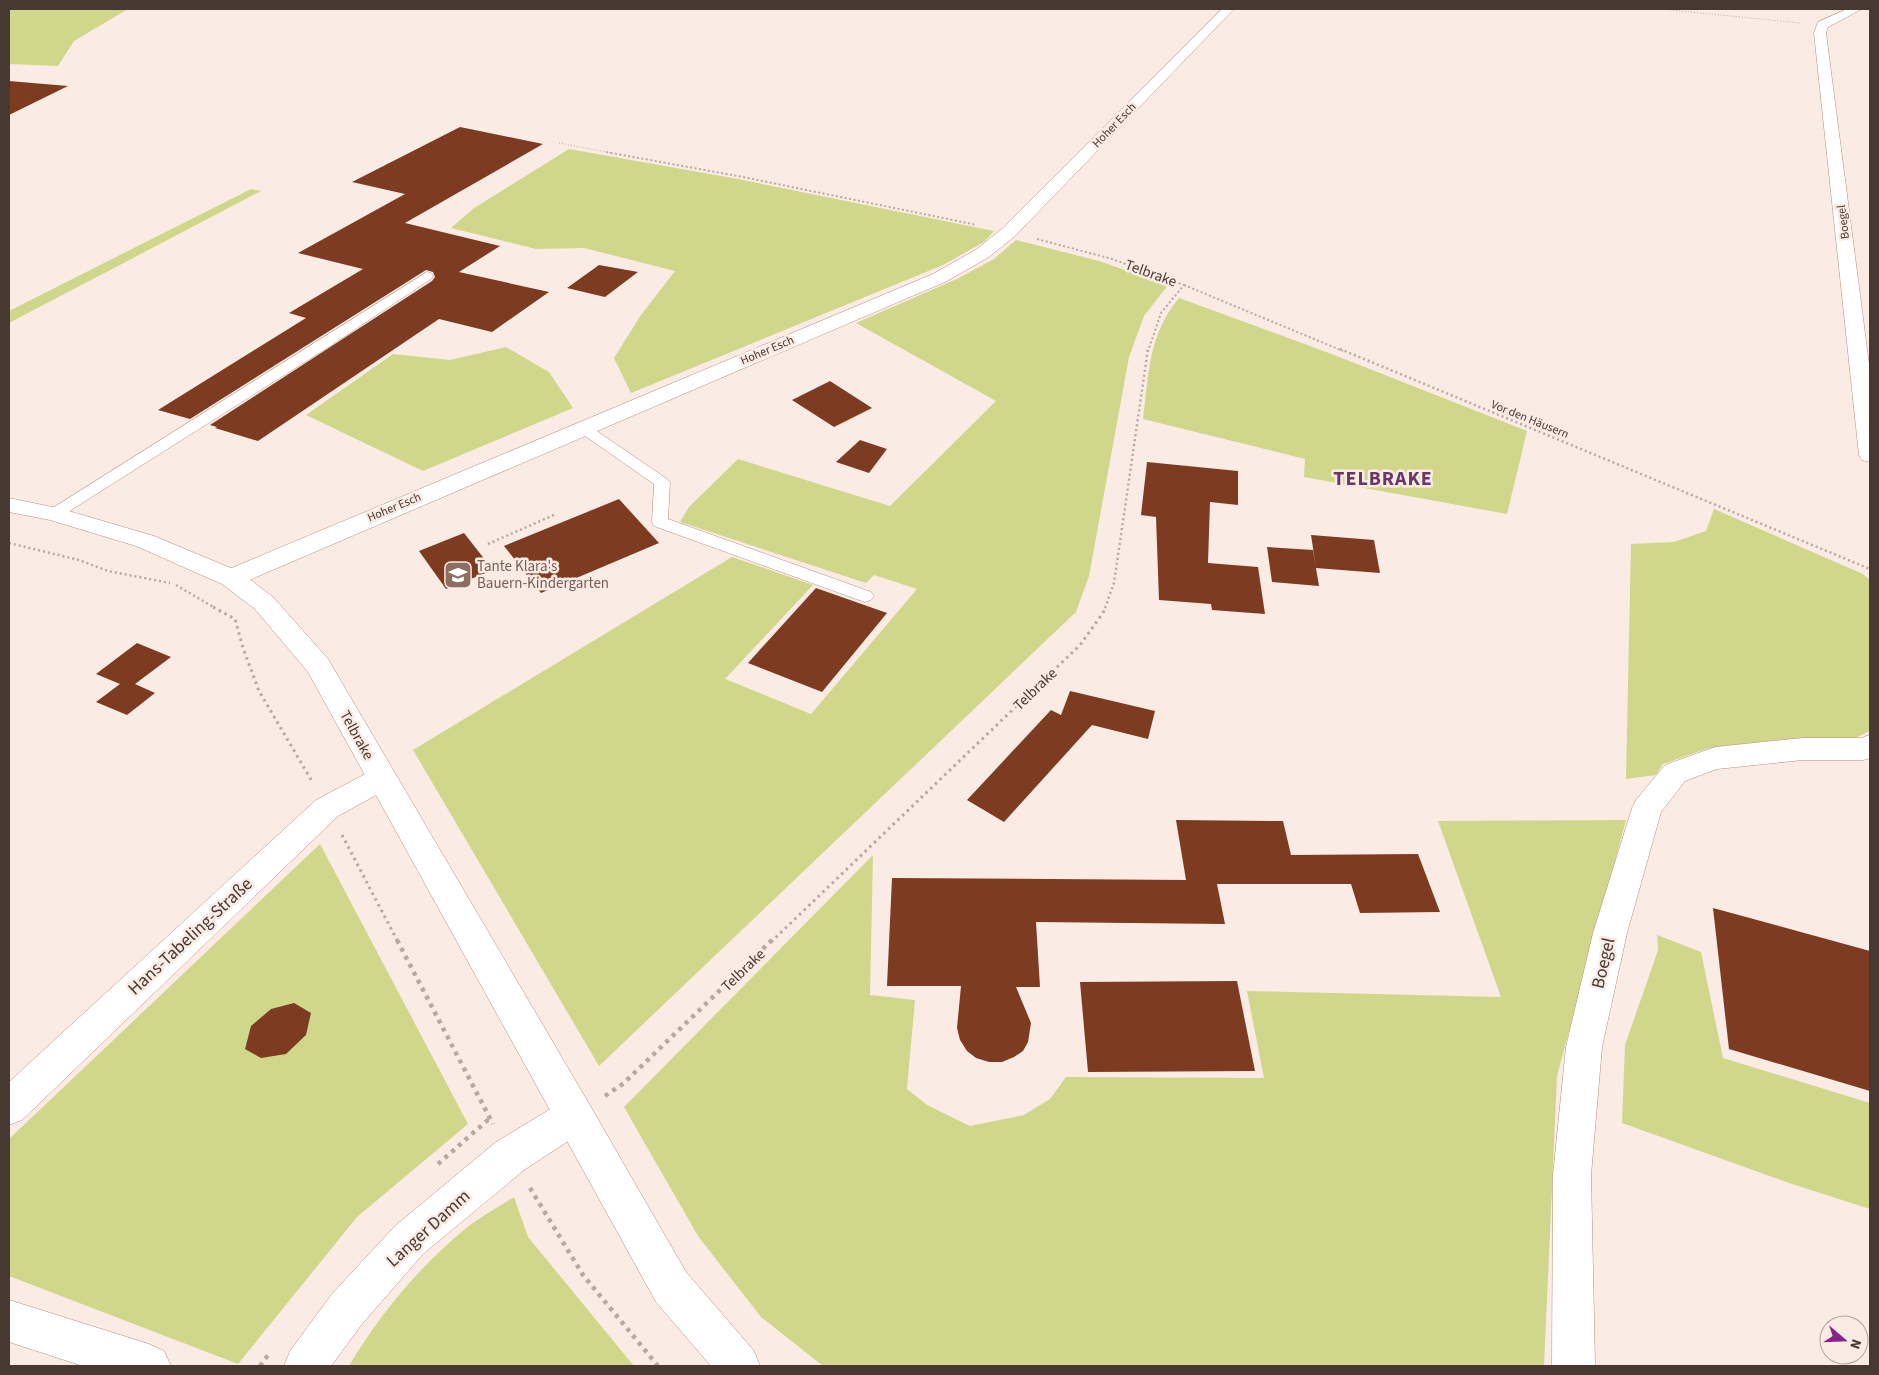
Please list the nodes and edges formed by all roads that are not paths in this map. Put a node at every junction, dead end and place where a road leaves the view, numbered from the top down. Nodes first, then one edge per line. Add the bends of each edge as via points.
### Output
1 (1228, 9) edge
2 (1856, 9) edge
3 (427, 276) dead end
4 (583, 428) junction
5 (1870, 455) edge
6 (9, 505) edge
7 (54, 514) junction
8 (231, 578) junction
9 (866, 596) dead end
10 (1870, 746) edge
11 (382, 779) junction
12 (9, 1107) edge
13 (575, 1115) junction
14 (9, 1321) edge
15 (149, 1366) edge
16 (306, 1366) edge
17 (739, 1366) edge
18 (1573, 1366) edge

1 - 4 street, Hoher Esch via 1009,232 983,253 939,278
2 - 5 street, Boegel via 1822,26 1820,33
3 - 7 lane
4 - 8 street, Hoher Esch
4 - 9 lane via 662,482 660,522
6 - 7 street, Telbrake
7 - 8 street, Telbrake via 145,541
8 - 11 street, Telbrake via 264,603 318,666
10 - 18 street, Boegel via 1715,758 1675,773 1647,808 1610,933 1584,1047 1572,1175
11 - 12 street, Hans-Tabeling-Straße via 327,808
11 - 13 street, Telbrake
13 - 16 street, Langer Damm via 510,1156 409,1240 347,1308
13 - 17 street, Telbrake via 671,1287
14 - 15 street

